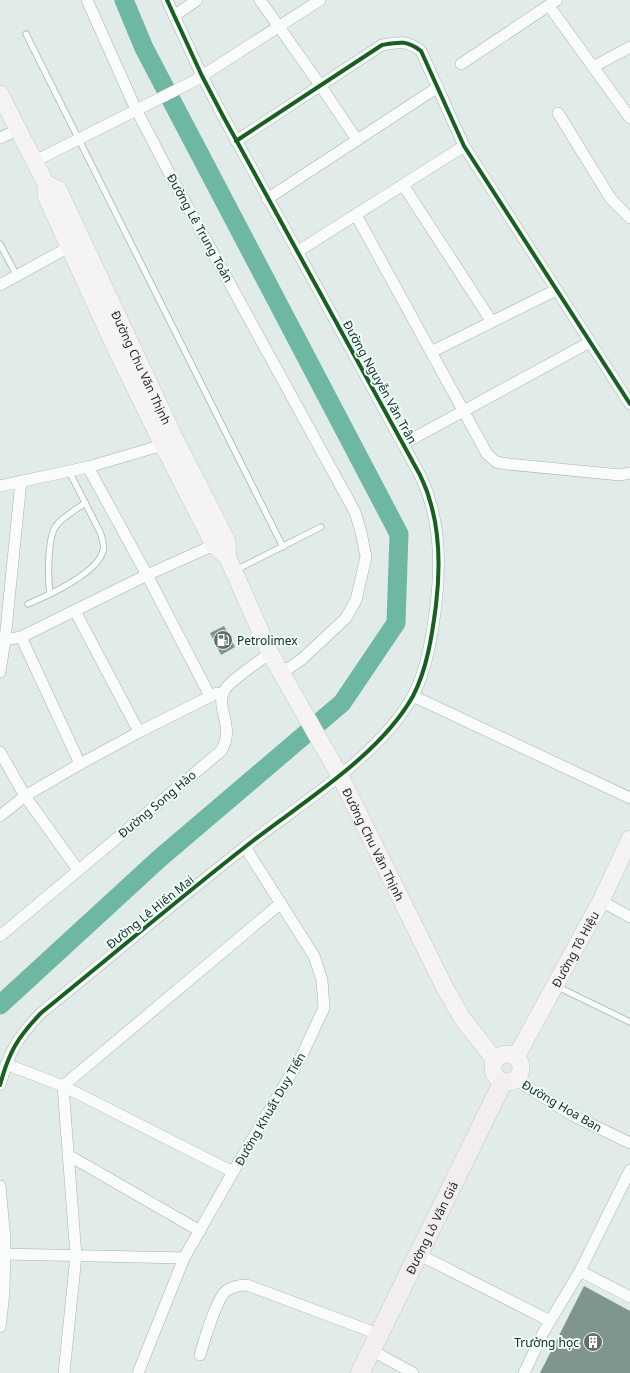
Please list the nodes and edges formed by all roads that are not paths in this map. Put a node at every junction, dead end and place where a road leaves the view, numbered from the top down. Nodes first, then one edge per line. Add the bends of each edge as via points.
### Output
1 (87, 0) edge
2 (167, 0) edge
3 (197, 0) edge
4 (260, 0) edge
5 (320, 0) edge
6 (553, 3) edge
7 (174, 16) junction
8 (279, 26) junction
9 (26, 34) dead end
10 (630, 47) edge
11 (461, 64) dead end
12 (593, 67) junction
13 (198, 79) junction
14 (320, 85) junction
15 (438, 87) junction
16 (0, 94) edge
17 (137, 110) junction
18 (558, 114) dead end
19 (630, 118) edge
20 (19, 129) junction
21 (0, 138) edge
22 (78, 139) junction
23 (357, 140) junction
24 (236, 141) junction
25 (464, 146) junction
26 (35, 161) junction
27 (46, 184) junction
28 (403, 185) junction
29 (267, 199) junction
30 (356, 215) junction
31 (630, 218) edge
32 (0, 244) edge
33 (69, 247) junction
34 (297, 252) junction
35 (17, 276) junction
36 (0, 285) edge
37 (556, 290) junction
38 (492, 322) junction
39 (590, 342) junction
40 (431, 352) junction
41 (630, 404) edge
42 (464, 411) junction
43 (403, 444) junction
44 (163, 445) junction
45 (88, 467) junction
46 (69, 471) junction
47 (630, 473) edge
48 (21, 481) junction
49 (0, 486) edge
50 (85, 503) junction
51 (321, 527) dead end
52 (214, 545) junction
53 (282, 547) junction
54 (231, 564) junction
55 (147, 575) junction
56 (50, 594) junction
57 (28, 604) dead end
58 (75, 611) junction
59 (21, 637) junction
60 (5, 640) junction
61 (270, 653) junction
62 (0, 672) edge
63 (282, 673) junction
64 (225, 690) junction
65 (210, 696) junction
66 (413, 696) junction
67 (139, 732) junction
68 (0, 752) edge
69 (80, 764) junction
70 (336, 771) junction
71 (25, 796) junction
72 (630, 798) edge
73 (0, 816) edge
74 (630, 840) edge
75 (246, 847) junction
76 (78, 870) junction
77 (601, 901) junction
78 (281, 903) junction
79 (630, 917) edge
80 (0, 936) edge
81 (554, 985) junction
82 (630, 1022) edge
83 (516, 1057) junction
84 (495, 1060) junction
85 (6, 1064) junction
86 (509, 1081) junction
87 (0, 1085) edge
88 (64, 1086) junction
89 (630, 1143) edge
90 (68, 1155) junction
91 (630, 1170) edge
92 (233, 1172) junction
93 (0, 1186) edge
94 (200, 1231) junction
95 (5, 1254) junction
96 (418, 1254) junction
97 (76, 1256) junction
98 (184, 1258) junction
99 (580, 1271) junction
100 (630, 1297) edge
101 (550, 1321) junction
102 (0, 1327) edge
103 (375, 1342) junction
104 (200, 1355) dead end
105 (64, 1373) edge
106 (138, 1373) edge
107 (360, 1373) edge
108 (413, 1373) edge
109 (524, 1373) edge

1 - 17 street, Đường Lê Trung Toản
2 - 7 street, Đường Nguyễn Văn Trân
3 - 7 street
4 - 8 street
5 - 8 street
6 - 11 street
6 - 12 street
7 - 13 street, Đường Nguyễn Văn Trân
8 - 13 street
8 - 14 street
9 - 22 lane
10 - 12 street
12 - 19 street
13 - 17 street
13 - 24 street, Đường Nguyễn Văn Trân
14 - 15 street via 382,45 397,43 412,44 421,51
14 - 23 street
14 - 24 street
15 - 23 street
15 - 25 street
16 - 20 main road, Đường Chu Văn Thịnh
17 - 22 street
17 - 63 street, Đường Lê Trung Toản via 166,169 355,512 361,532 366,557 356,600 346,618 302,659
18 - 31 street via 611,199
20 - 21 street
20 - 26 main road, Đường Chu Văn Thịnh
22 - 26 street
22 - 53 lane
23 - 29 street
24 - 29 street, Đường Nguyễn Văn Trân
25 - 28 street
25 - 37 street
26 - 27 main road, Đường Chu Văn Thịnh
27 - 33 main road, Đường Chu Văn Thịnh via 46,196
27 - 54 main road, Đường Chu Văn Thịnh via 58,189 176,441 227,541
28 - 30 street
28 - 38 street
29 - 34 street, Đường Nguyễn Văn Trân
30 - 34 street
30 - 40 street
32 - 35 lane
33 - 35 street
33 - 44 main road, Đường Chu Văn Thịnh
34 - 43 street, Đường Nguyễn Văn Trân
35 - 36 street
37 - 38 street
37 - 39 street
38 - 40 street
39 - 41 street
39 - 42 street
40 - 42 street
42 - 43 street
42 - 47 street via 487,454 496,462 620,475
43 - 66 street, Đường Nguyễn Văn Trân via 430,499 437,540 434,624 424,667
44 - 45 street
44 - 52 main road, Đường Chu Văn Thịnh
45 - 46 street
45 - 55 street
46 - 48 street
46 - 50 lane
48 - 49 street
48 - 60 street
50 - 56 lane via 56,526 52,537 48,578
50 - 56 lane via 103,540 103,550 98,562
51 - 53 lane
52 - 54 main road, Đường Chu Văn Thịnh
52 - 55 street
53 - 54 lane
54 - 61 main road, Đường Chu Văn Thịnh
55 - 58 street
55 - 65 street
56 - 57 lane
58 - 59 street
58 - 67 street
59 - 60 street
59 - 69 street
60 - 62 street
61 - 63 main road, Đường Chu Văn Thịnh
61 - 64 street
63 - 70 main road, Đường Chu Văn Thịnh
64 - 65 street
64 - 76 street, Đường Song Hào via 222,706 227,735 220,751
65 - 67 street
66 - 70 street, Đường Nguyễn Văn Trân via 372,747
66 - 72 street
67 - 69 street
68 - 71 street
69 - 71 street
70 - 75 street, Đường Lê Hiến Mai
70 - 84 main road, Đường Chu Văn Thịnh via 445,988 462,1018
71 - 73 street
71 - 76 street
74 - 77 main road, Đường Tô Hiệu
75 - 78 street, Đường Khuất Duy Tiến
75 - 85 street, Đường Lê Hiến Mai via 41,1013 14,1046
76 - 80 street, Đường Song Hào
77 - 79 street
77 - 81 main road, Đường Tô Hiệu
78 - 88 street
78 - 92 street, Đường Khuất Duy Tiến via 314,956 322,980 324,1008 302,1055
81 - 82 lane
81 - 83 main road, Đường Tô Hiệu
83 - 84 main road via 505,1054
83 - 86 main road via 522,1068 519,1077
84 - 86 main road via 495,1077
85 - 87 street, Đường Lê Hiến Mai
85 - 88 street
86 - 89 street, Đường Hoa Ban
86 - 96 highway, Đường Lò Văn Giá
88 - 90 street
88 - 92 street
90 - 94 street
90 - 97 street
91 - 99 street
92 - 94 street, Đường Khuất Duy Tiến
93 - 95 street
94 - 98 street, Đường Khuất Duy Tiến
95 - 97 street
95 - 102 street
96 - 101 street
96 - 103 highway, Đường Lò Văn Giá
97 - 98 street
97 - 105 street
98 - 106 street, Đường Khuất Duy Tiến
99 - 100 street
99 - 101 street
101 - 109 street
103 - 104 street via 247,1285 239,1285 221,1296
103 - 107 highway, Đường Lò Văn Giá
103 - 108 street

